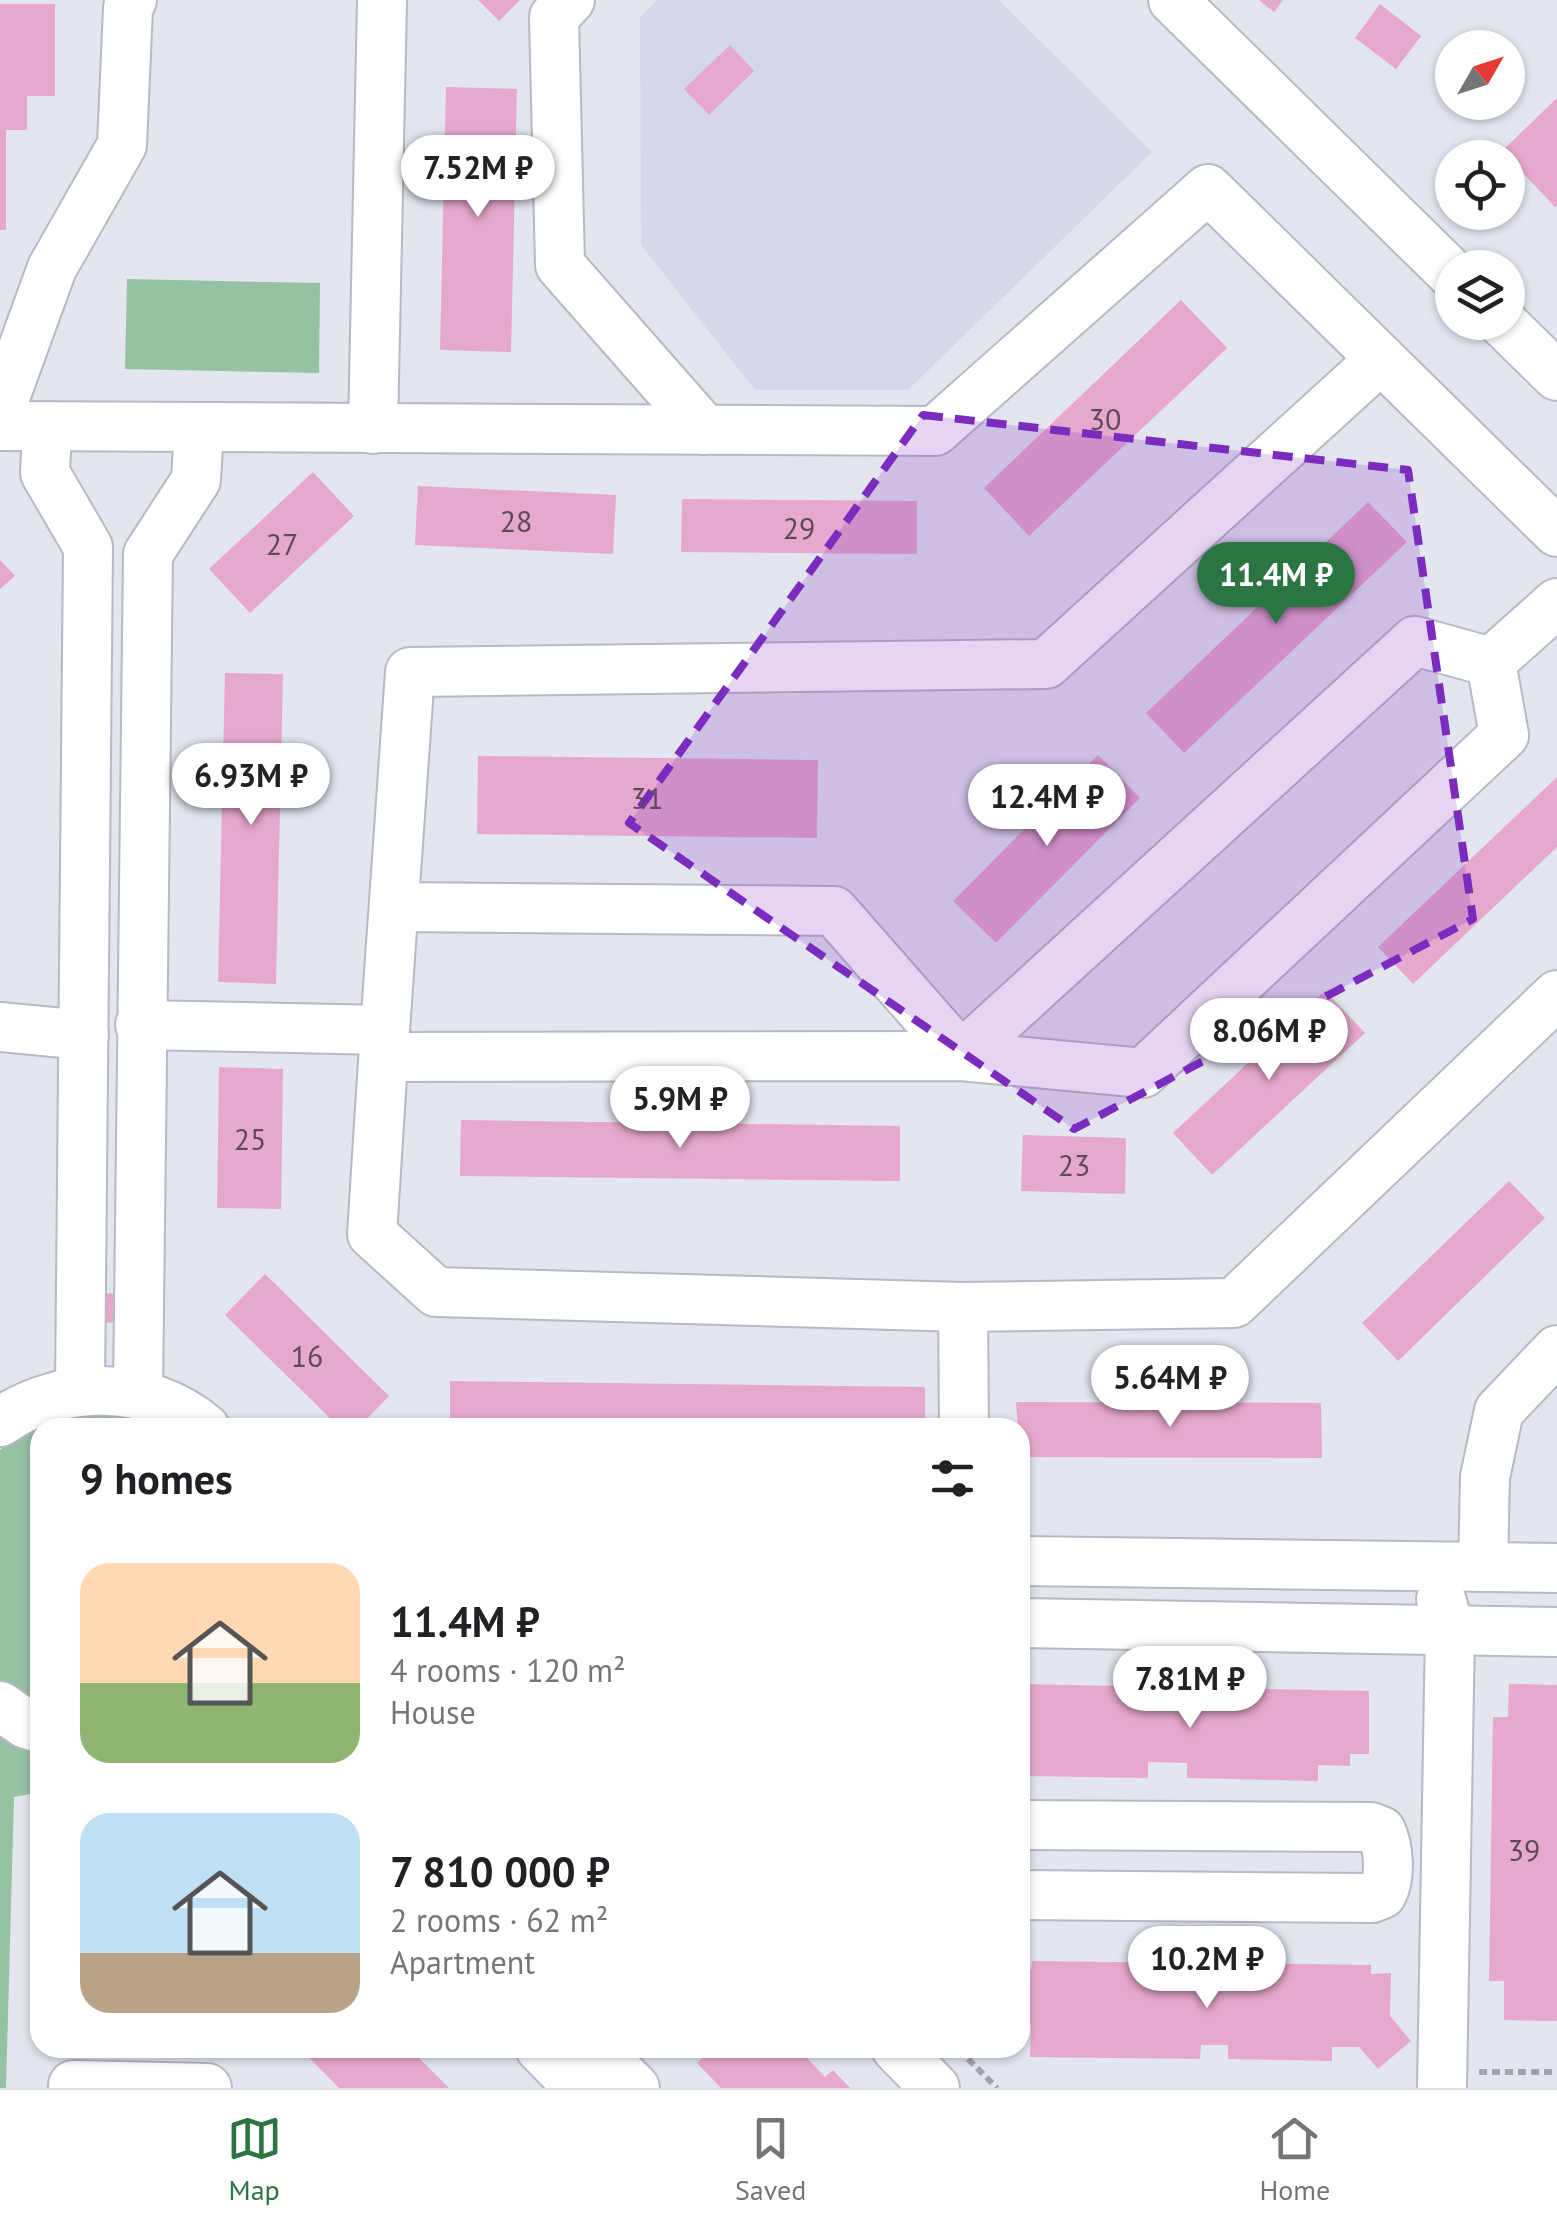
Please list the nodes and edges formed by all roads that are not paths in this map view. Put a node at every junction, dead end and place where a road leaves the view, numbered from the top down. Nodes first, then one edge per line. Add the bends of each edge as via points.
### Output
1 (132, 0) edge
2 (382, 0) edge
3 (570, 0) edge
4 (1174, 0) edge
5 (1435, 257) edge
6 (1520, 340) edge
7 (1381, 359) junction
8 (1557, 376) edge
9 (0, 411) edge
10 (0, 426) edge
11 (46, 428) junction
12 (199, 428) junction
13 (373, 429) junction
14 (705, 430) junction
15 (1557, 532) edge
16 (1557, 603) edge
17 (1491, 662) junction
18 (394, 907) junction
19 (1557, 996) edge
20 (140, 1025) junction
21 (0, 1027) edge
22 (84, 1035) junction
23 (384, 1044) junction
24 (961, 1056) junction
25 (963, 1307) junction
26 (1557, 1350) edge
27 (80, 1390) junction
28 (138, 1393) junction
29 (194, 1418) edge
30 (964, 1418) edge
31 (0, 1422) edge
32 (1030, 1561) edge
33 (1431, 1568) junction
34 (1483, 1568) junction
35 (1557, 1568) edge
36 (1030, 1624) edge
37 (1450, 1630) junction
38 (1557, 1632) edge
39 (0, 1706) edge
40 (30, 1725) edge
41 (1030, 1824) edge
42 (1030, 1895) edge
43 (550, 2058) edge
44 (605, 2058) edge
45 (906, 2058) edge
46 (73, 2074) edge
47 (1442, 2080) edge
48 (207, 2088) edge
49 (579, 2088) edge
50 (635, 2088) edge
51 (936, 2088) edge

1 - 9 street via 122,145 52,268
2 - 13 street
3 - 14 street via 554,17 560,265
4 - 5 street
6 - 8 street
7 - 14 street via 1208,189 935,431
7 - 15 street
7 - 18 street via 1046,664 410,672
10 - 11 street
11 - 12 street
11 - 22 street via 44,473 88,548
12 - 13 street
12 - 20 street via 196,480 148,554
13 - 14 street
16 - 17 street
17 - 24 street via 1415,642
17 - 24 street via 1504,735 1143,1072
18 - 23 street
18 - 24 street via 834,911
19 - 25 street via 1234,1303
20 - 23 street
20 - 28 street
21 - 22 street
22 - 27 street
23 - 24 street
23 - 25 street via 372,1234 436,1292
25 - 30 street
26 - 34 street via 1499,1411 1485,1478
27 - 28 street
27 - 31 street via 24,1405
28 - 29 street
32 - 33 street
33 - 34 street
33 - 37 street
34 - 35 street
36 - 37 street
37 - 38 street
37 - 47 street
39 - 40 street
41 - 42 street via 1371,1827 1386,1842 1387,1871 1387,1886 1372,1898
43 - 49 street
44 - 50 street
45 - 51 street
46 - 48 street

